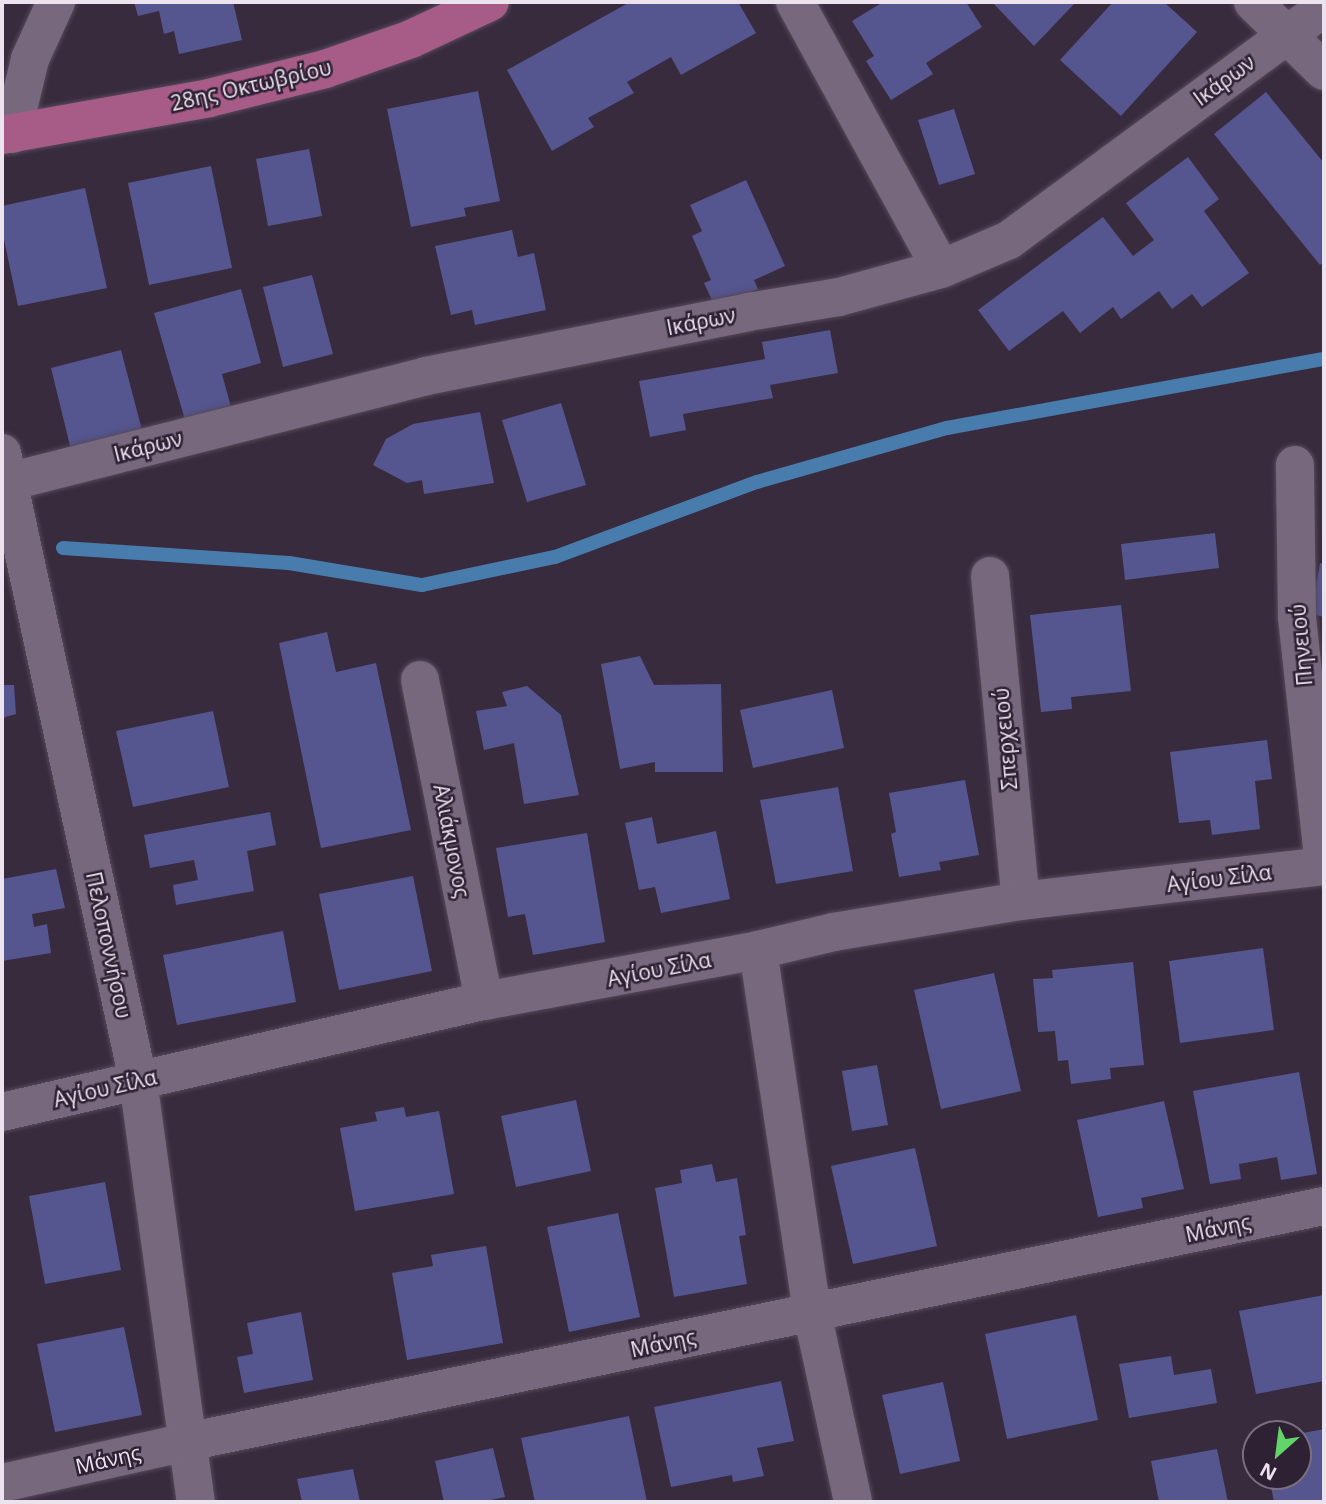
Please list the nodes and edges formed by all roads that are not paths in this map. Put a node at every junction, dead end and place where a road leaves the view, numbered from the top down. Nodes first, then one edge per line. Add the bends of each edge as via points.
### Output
1 (56, 2) edge
2 (490, 2) edge
3 (795, 2) edge
4 (1253, 2) edge
5 (1324, 8) edge
6 (1286, 35) junction
7 (1324, 71) edge
8 (7, 135) edge
9 (941, 269) junction
10 (1295, 465) dead end
11 (5, 467) edge
12 (990, 576) dead end
13 (420, 680) dead end
14 (1324, 866) edge
15 (1021, 901) junction
16 (758, 950) junction
17 (484, 1001) junction
18 (138, 1080) junction
19 (2, 1112) edge
20 (1324, 1206) edge
21 (812, 1312) junction
22 (187, 1441) junction
23 (2, 1483) edge
24 (196, 1502) edge
25 (852, 1502) edge

1 - 8 street via 30,59
2 - 8 main road, 28ης Οκτωβρίου via 411,40 324,69 209,98
3 - 9 street
4 - 6 street
5 - 6 street, Ικάρων
6 - 7 street
6 - 9 street, Ικάρων via 1009,240
9 - 11 street, Ικάρων via 839,297 426,376
10 - 14 street, Πηνειού via 1297,616
11 - 18 street, Πελοποννήσου
12 - 15 street, Σπερχειού
13 - 17 street, Αλιάκμονος
14 - 15 street, Αγίου Σίλα
15 - 16 street, Αγίου Σίλα
16 - 17 street, Αγίου Σίλα
16 - 21 street
17 - 18 street, Αγίου Σίλα
18 - 19 street, Αγίου Σίλα
18 - 22 street, Πελοποννήσου
20 - 21 street, Μάνης
21 - 22 street, Μάνης
21 - 25 street
22 - 23 street, Μάνης
22 - 24 street, Πελοποννήσου

